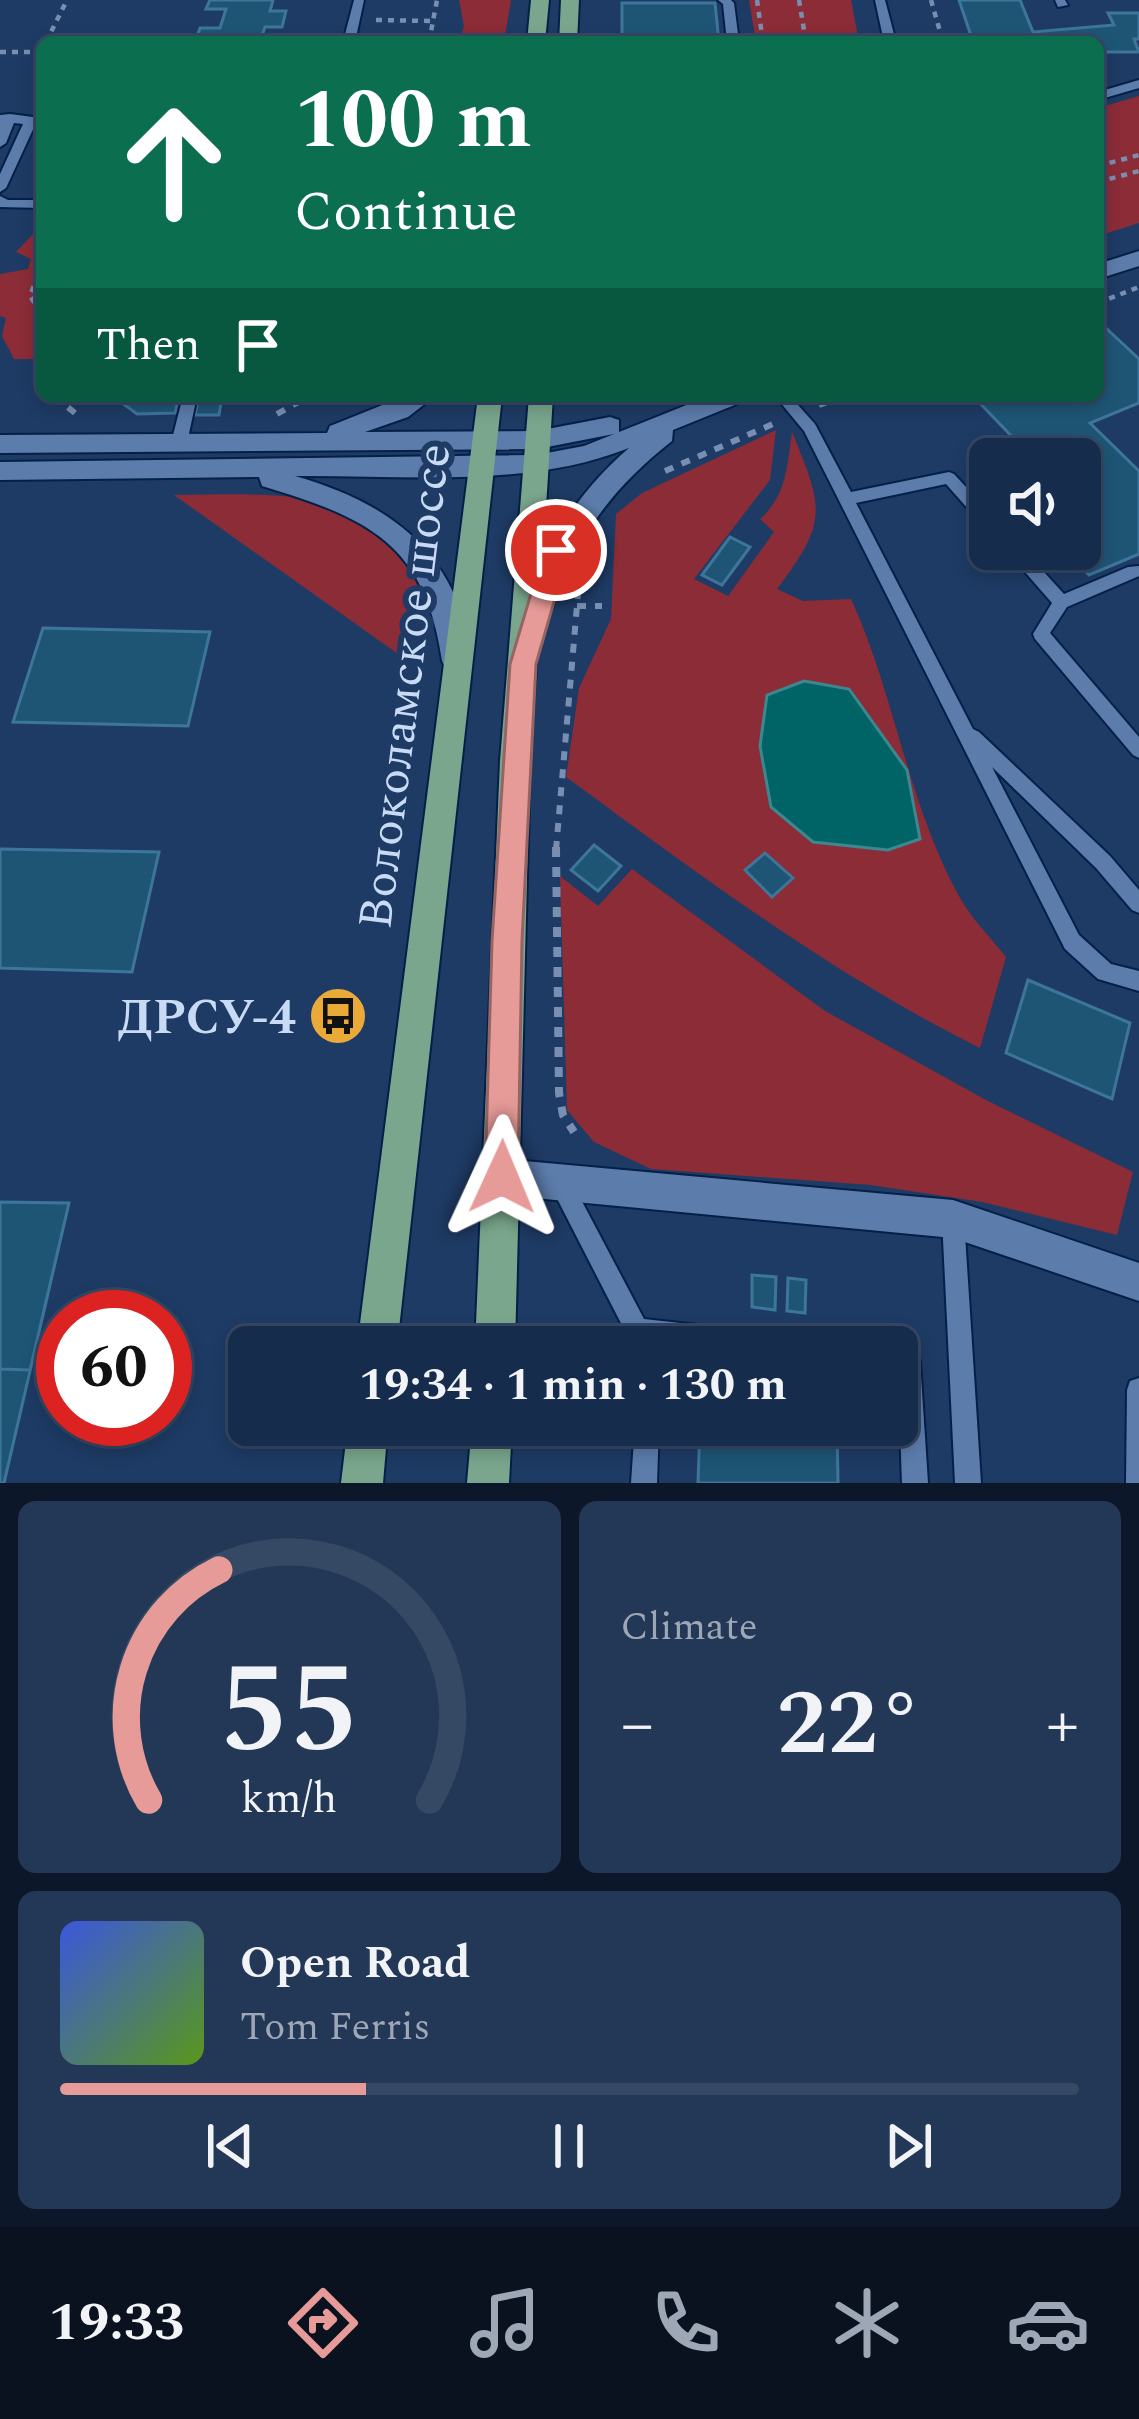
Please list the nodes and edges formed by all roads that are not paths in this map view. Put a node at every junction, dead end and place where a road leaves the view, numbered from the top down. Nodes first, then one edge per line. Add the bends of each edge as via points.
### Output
1 (359, 0) edge
2 (540, 0) edge
3 (570, 0) edge
4 (724, 0) edge
5 (880, 0) edge
6 (351, 36) edge
7 (537, 36) edge
8 (568, 36) edge
9 (732, 36) edge
10 (889, 36) edge
11 (1139, 83) edge
12 (1104, 94) edge
13 (5, 118) edge
14 (36, 121) edge
15 (0, 143) edge
16 (0, 188) edge
17 (2, 204) edge
18 (36, 204) edge
19 (1139, 258) edge
20 (1104, 270) edge
21 (189, 402) edge
22 (411, 402) edge
23 (489, 402) edge
24 (541, 402) edge
25 (707, 402) edge
26 (717, 402) edge
27 (787, 402) edge
28 (692, 414) junction
29 (292, 442) junction
30 (0, 443) edge
31 (179, 443) junction
32 (485, 452) junction
33 (537, 452) junction
34 (218, 470) junction
35 (0, 471) edge
36 (846, 499) junction
37 (969, 500) edge
38 (1032, 570) edge
39 (1134, 571) dead end
40 (1061, 602) junction
41 (523, 664) junction
42 (457, 678) junction
43 (961, 726) junction
44 (1139, 750) edge
45 (1139, 904) edge
46 (1139, 981) edge
47 (502, 1177) junction
48 (559, 1181) junction
49 (953, 1219) junction
50 (1139, 1282) edge
51 (379, 1326) edge
52 (496, 1326) edge
53 (633, 1326) edge
54 (1139, 1390) edge
55 (366, 1446) edge
56 (491, 1446) edge
57 (645, 1446) edge
58 (912, 1446) edge
59 (362, 1483) edge
60 (489, 1483) edge
61 (644, 1483) edge
62 (914, 1483) edge
63 (968, 1483) edge
64 (1139, 1483) edge

1 - 6 lane
2 - 7 main road
3 - 8 main road
4 - 9 lane
5 - 10 lane
11 - 12 lane
13 - 14 lane
13 - 15 lane
14 - 16 lane
17 - 18 lane
19 - 20 street
21 - 31 lane
22 - 29 street via 369,424
23 - 32 main road, Волоколамское шоссе
24 - 33 main road
25 - 33 street
26 - 28 street
27 - 36 lane
28 - 33 street via 588,454
28 - 41 street via 646,447 570,527 544,581
29 - 31 street
29 - 32 street
30 - 31 street
32 - 33 street
32 - 34 street
32 - 42 main road, Волоколамское шоссе
33 - 41 main road
34 - 35 street
34 - 42 street via 340,498 391,528 436,589
36 - 37 lane via 949,478
36 - 43 lane
38 - 40 lane
39 - 40 lane
40 - 44 lane via 1041,634
41 - 47 main road
42 - 51 main road, Волоколамское шоссе
43 - 45 lane
43 - 46 lane via 1072,942 1106,972
47 - 48 street
47 - 52 main road
48 - 49 street
48 - 53 lane
49 - 50 street
49 - 63 lane
54 - 64 lane
55 - 59 main road
56 - 60 main road
57 - 61 lane
58 - 62 lane

